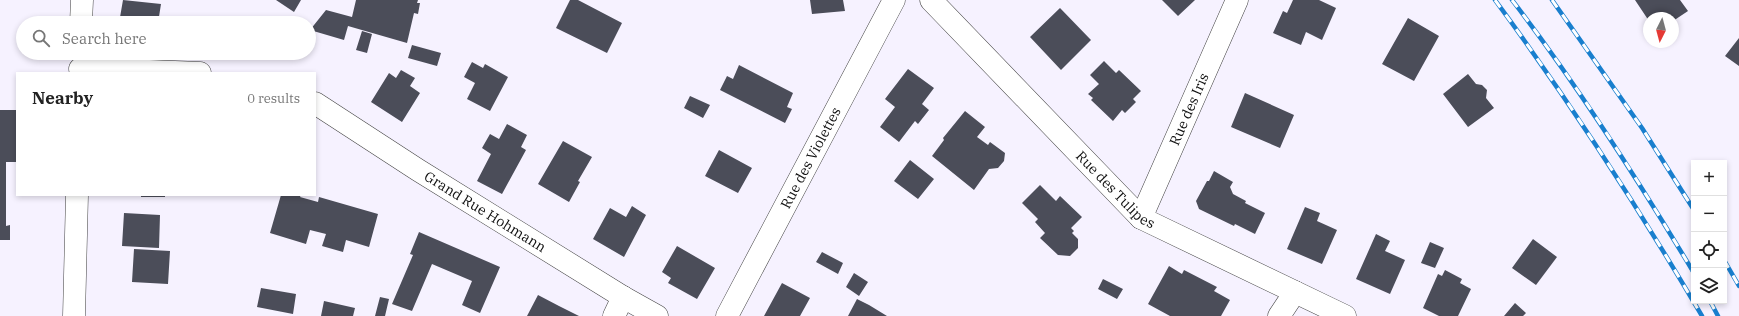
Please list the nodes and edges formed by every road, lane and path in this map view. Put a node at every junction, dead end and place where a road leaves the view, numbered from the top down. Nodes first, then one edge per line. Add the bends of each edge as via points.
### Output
1 (82, 0) edge
2 (894, 0) edge
3 (931, 0) edge
4 (1237, 0) edge
5 (81, 16) edge
6 (80, 65) edge
7 (174, 72) edge
8 (316, 104) edge
9 (77, 196) edge
10 (1141, 218) junction
11 (1295, 292) junction
12 (618, 307) edge
13 (74, 316) edge
14 (657, 316) edge
15 (727, 316) edge
16 (1279, 316) edge
17 (1345, 316) edge

1 - 5 street
2 - 15 street, Rue des Violettes
3 - 10 street, Rue des Tulipes
4 - 10 street, Rue des Iris
6 - 7 street via 98,69
8 - 12 street, Grand Rue Hohmann
9 - 13 street
10 - 11 street, Rue des Tulipes
11 - 16 street
11 - 17 street, Rue des Tulipes
12 - 14 street, Grand Rue Hohmann

